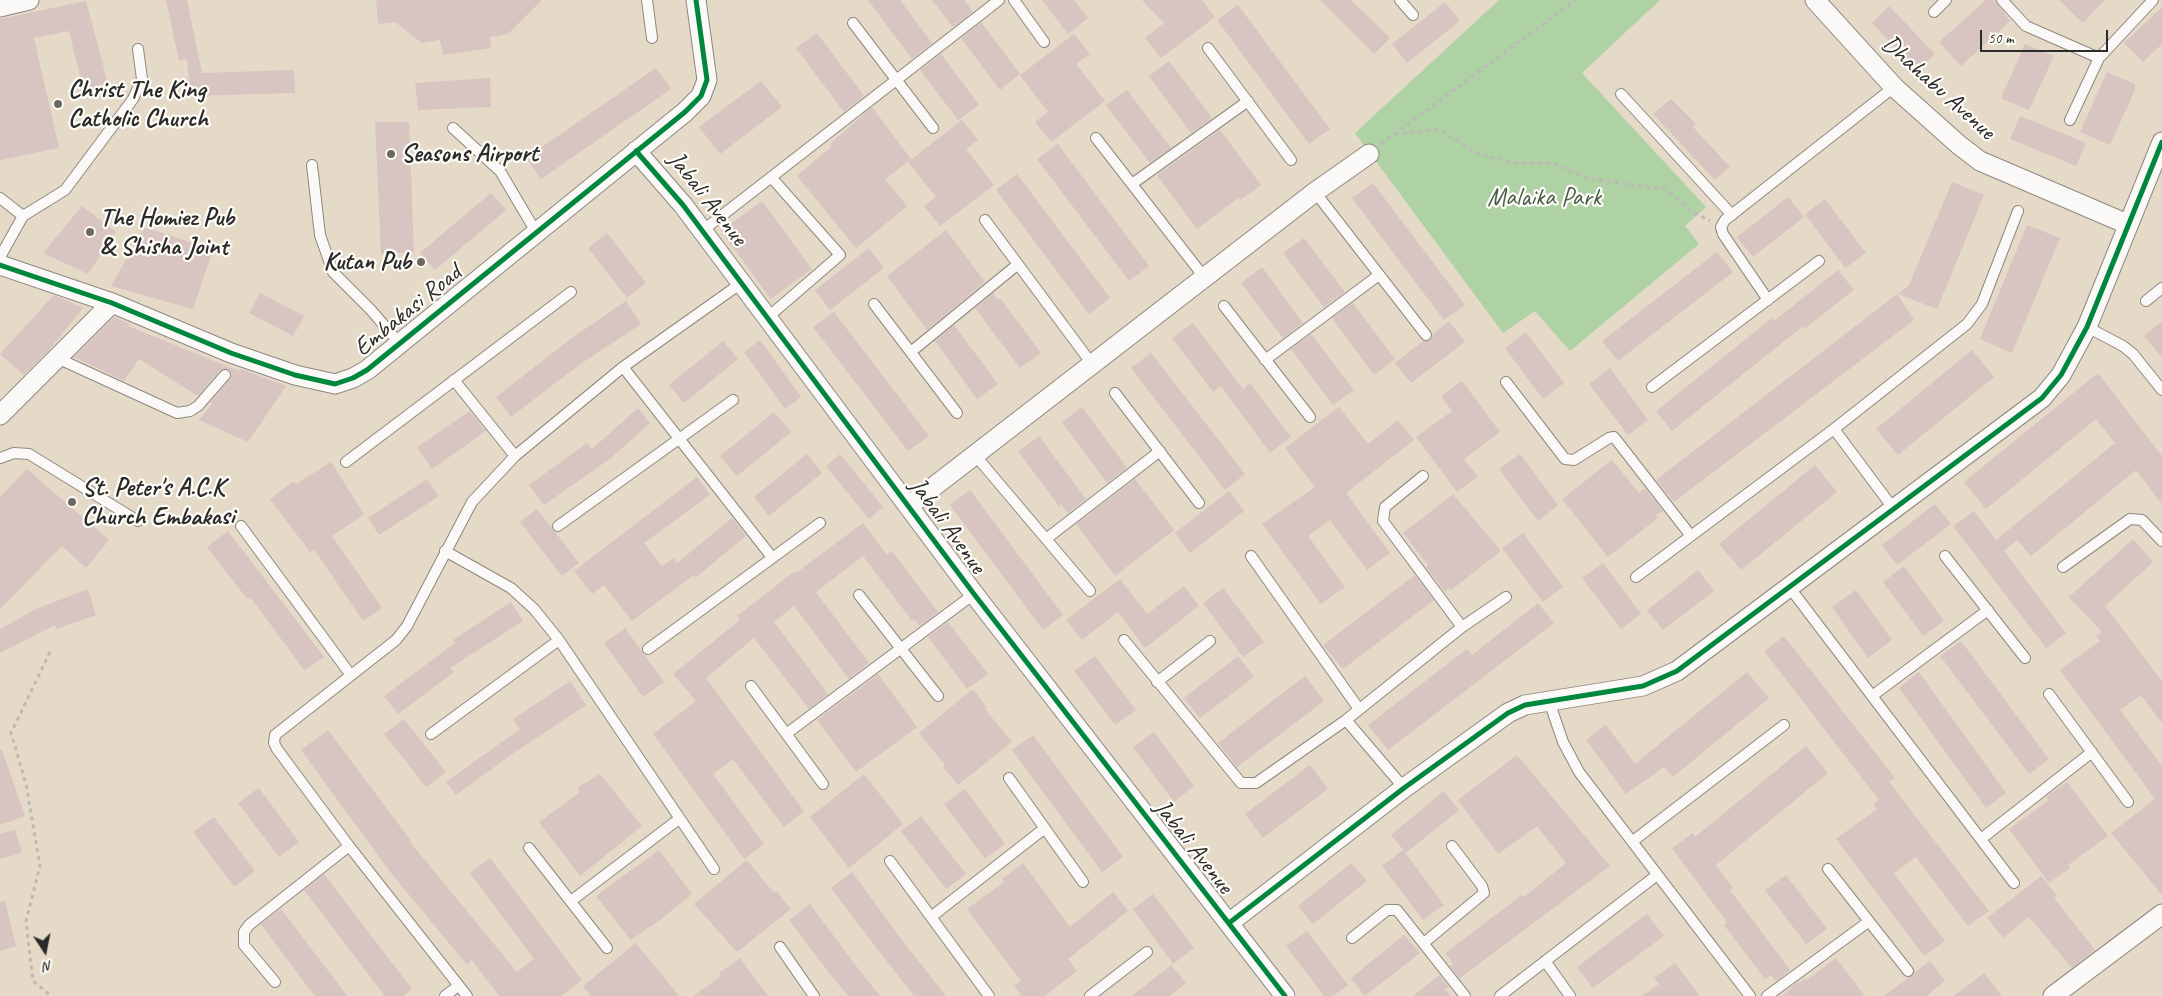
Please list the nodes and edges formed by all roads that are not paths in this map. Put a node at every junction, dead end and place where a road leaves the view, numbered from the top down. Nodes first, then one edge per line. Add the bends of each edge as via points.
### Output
1 (28, 0) edge
2 (647, 0) edge
3 (696, 0) edge
4 (999, 0) edge
5 (1014, 0) edge
6 (1400, 0) edge
7 (1815, 0) edge
8 (1946, 0) edge
9 (2002, 0) edge
10 (2153, 0) edge
11 (0, 8) edge
12 (1934, 12) dead end
13 (1413, 14) dead end
14 (853, 23) dead end
15 (652, 38) dead end
16 (1044, 42) dead end
17 (1208, 48) dead end
18 (138, 49) dead end
19 (2099, 58) junction
20 (896, 80) junction
21 (1894, 87) junction
22 (1621, 94) dead end
23 (1248, 101) junction
24 (2070, 120) dead end
25 (454, 128) dead end
26 (933, 128) dead end
27 (1096, 138) dead end
28 (2162, 142) edge
29 (636, 151) junction
30 (1369, 154) road end
31 (1291, 160) dead end
32 (312, 165) dead end
33 (771, 177) junction
34 (1132, 184) junction
35 (1315, 192) junction
36 (0, 198) edge
37 (2018, 211) dead end
38 (1732, 215) junction
39 (22, 216) junction
40 (985, 220) dead end
41 (2127, 224) junction
42 (702, 230) junction
43 (536, 232) junction
44 (0, 257) edge
45 (1819, 261) dead end
46 (0, 265) edge
47 (1017, 265) junction
48 (1379, 275) junction
49 (1204, 277) junction
50 (740, 284) junction
51 (2162, 288) edge
52 (571, 292) dead end
53 (1768, 300) junction
54 (2146, 301) dead end
55 (112, 303) junction
56 (874, 304) dead end
57 (1224, 306) dead end
58 (766, 318) junction
59 (2087, 327) junction
60 (1426, 335) dead end
61 (399, 343) junction
62 (912, 351) junction
63 (57, 358) junction
64 (1265, 360) junction
65 (1092, 364) junction
66 (622, 367) junction
67 (225, 375) dead end
68 (454, 380) junction
69 (1506, 382) dead end
70 (1652, 387) dead end
71 (2162, 390) edge
72 (1115, 393) dead end
73 (733, 400) dead end
74 (957, 413) dead end
75 (0, 416) edge
76 (1310, 417) dead end
77 (1834, 429) junction
78 (680, 440) junction
79 (1160, 451) junction
80 (975, 455) junction
81 (515, 456) junction
82 (0, 458) edge
83 (346, 462) dead end
84 (1423, 476) dead end
85 (1199, 503) dead end
86 (910, 505) junction
87 (1893, 508) junction
88 (138, 521) dead end
89 (820, 523) dead end
90 (241, 526) dead end
91 (558, 526) dead end
92 (1691, 536) junction
93 (1046, 539) junction
94 (2162, 540) edge
95 (445, 551) junction
96 (771, 556) junction
97 (1251, 556) dead end
98 (1945, 556) dead end
99 (2063, 567) dead end
100 (1636, 576) dead end
101 (1790, 588) junction
102 (1090, 591) dead end
103 (974, 594) junction
104 (859, 595) dead end
105 (1506, 597) dead end
106 (1988, 610) junction
107 (1462, 627) junction
108 (560, 640) junction
109 (1124, 640) dead end
110 (1210, 641) dead end
111 (900, 648) junction
112 (648, 649) dead end
113 (2025, 658) dead end
114 (350, 674) junction
115 (1157, 682) junction
116 (751, 686) dead end
117 (2049, 694) dead end
118 (938, 696) dead end
119 (1872, 696) junction
120 (1549, 701) junction
121 (1359, 709) junction
122 (1346, 720) junction
123 (1784, 725) dead end
124 (431, 734) dead end
125 (786, 734) junction
126 (2092, 752) junction
127 (1009, 778) dead end
128 (823, 784) dead end
129 (1404, 788) junction
130 (2128, 802) dead end
131 (679, 818) junction
132 (1045, 828) junction
133 (1981, 839) junction
134 (1634, 841) junction
135 (349, 846) junction
136 (1452, 846) dead end
137 (529, 848) dead end
138 (890, 861) dead end
139 (714, 868) dead end
140 (1828, 869) dead end
141 (1657, 875) junction
142 (1084, 882) dead end
143 (2014, 883) dead end
144 (571, 901) junction
145 (2162, 914) edge
146 (931, 917) junction
147 (1868, 922) junction
148 (1229, 923) junction
149 (1352, 938) dead end
150 (1425, 942) junction
151 (780, 947) dead end
152 (606, 948) dead end
153 (1147, 952) dead end
154 (1545, 961) junction
155 (1908, 971) dead end
156 (275, 982) dead end
157 (458, 986) junction
158 (1097, 994) edge
159 (812, 995) edge
160 (445, 996) edge
161 (466, 996) edge
162 (989, 996) edge
163 (1285, 996) edge
164 (1465, 996) edge
165 (1500, 996) edge
166 (1570, 996) edge
167 (1750, 996) edge
168 (1767, 996) edge
169 (2053, 996) edge

1 - 11 street
2 - 15 lane
3 - 29 street, Embakasi Road via 707,80 700,96
4 - 20 lane
5 - 16 lane
6 - 13 lane
7 - 21 street, Dhahabu Avenue
8 - 12 lane
9 - 19 lane via 2026,26
10 - 19 lane
14 - 20 lane
17 - 23 lane
18 - 39 lane via 142,79 133,99 65,190
19 - 24 lane
20 - 26 lane
20 - 33 lane
21 - 38 lane
21 - 41 street, Dhahabu Avenue via 1980,161
22 - 38 lane
23 - 31 lane
23 - 34 lane
25 - 43 lane via 500,171
27 - 34 lane
28 - 41 street
29 - 42 street, Jabali Avenue
29 - 43 street, Embakasi Road
30 - 35 street
32 - 61 lane via 320,235 333,272
33 - 42 lane
33 - 58 lane via 840,255
34 - 49 lane
35 - 48 lane
35 - 49 street
36 - 39 lane
37 - 77 lane via 1982,304 1974,316
38 - 53 lane via 1721,227 1723,234
39 - 44 lane
40 - 47 lane
41 - 59 street
42 - 50 street, Jabali Avenue
43 - 61 street, Embakasi Road
45 - 53 lane
46 - 55 street, Embakasi Road
47 - 62 lane
47 - 65 lane
48 - 60 lane
48 - 64 lane
49 - 65 street
50 - 58 street, Jabali Avenue
50 - 66 lane
51 - 54 lane
52 - 68 lane
53 - 70 lane
55 - 61 street, Embakasi Road via 231,353 295,375 335,384 367,370
55 - 63 street
56 - 62 lane
57 - 64 lane
58 - 86 street, Jabali Avenue
59 - 71 lane via 2128,350
59 - 87 street via 2061,375 2042,398
62 - 74 lane
63 - 67 lane via 177,412 190,412 198,406
63 - 75 street
64 - 76 lane
65 - 80 street
66 - 78 lane
66 - 81 lane
68 - 81 lane
68 - 83 lane
69 - 92 lane via 1565,459 1574,460 1614,437
72 - 79 lane
73 - 78 lane
77 - 87 lane
77 - 92 lane
78 - 91 lane
78 - 96 lane
79 - 85 lane
79 - 93 lane
80 - 86 street
80 - 93 lane
81 - 95 lane via 472,502
82 - 88 lane via 30,454
84 - 107 lane via 1386,507 1383,521
86 - 103 street, Jabali Avenue
87 - 101 street
89 - 96 lane
90 - 114 lane
92 - 100 lane
93 - 102 lane
94 - 99 lane via 2142,520 2130,519
95 - 108 lane via 511,588
95 - 114 lane via 407,626 375,658
96 - 112 lane
97 - 121 lane
98 - 106 lane
101 - 119 lane
101 - 120 street via 1678,671 1657,682
103 - 111 lane
103 - 148 street, Jabali Avenue
104 - 111 lane
105 - 107 lane
106 - 113 lane
106 - 119 lane
107 - 121 lane
108 - 124 lane
108 - 131 lane
109 - 115 lane
110 - 115 lane
111 - 118 lane
111 - 125 lane
114 - 135 lane via 279,731 274,740 277,749
115 - 122 lane via 1241,783 1256,783
116 - 125 lane
117 - 126 lane
119 - 133 lane
120 - 129 street via 1525,705 1503,715
120 - 134 lane via 1563,742 1579,772
121 - 122 lane
122 - 129 lane
123 - 134 lane
125 - 128 lane
126 - 130 lane
126 - 133 lane
127 - 132 lane
129 - 148 street
131 - 139 lane
131 - 144 lane
132 - 142 lane
132 - 146 lane
133 - 143 lane
134 - 141 lane
135 - 156 lane via 244,932 244,945
135 - 157 lane
136 - 150 lane via 1484,893
137 - 144 lane
138 - 146 lane
140 - 147 lane
141 - 154 lane
141 - 167 lane
144 - 152 lane
145 - 169 street
146 - 162 lane
147 - 155 lane
147 - 168 lane
148 - 163 street, Jabali Avenue
149 - 150 lane via 1387,910 1394,909
150 - 164 lane
151 - 159 lane
153 - 158 lane
154 - 165 lane
154 - 166 lane
157 - 160 lane
157 - 161 lane

